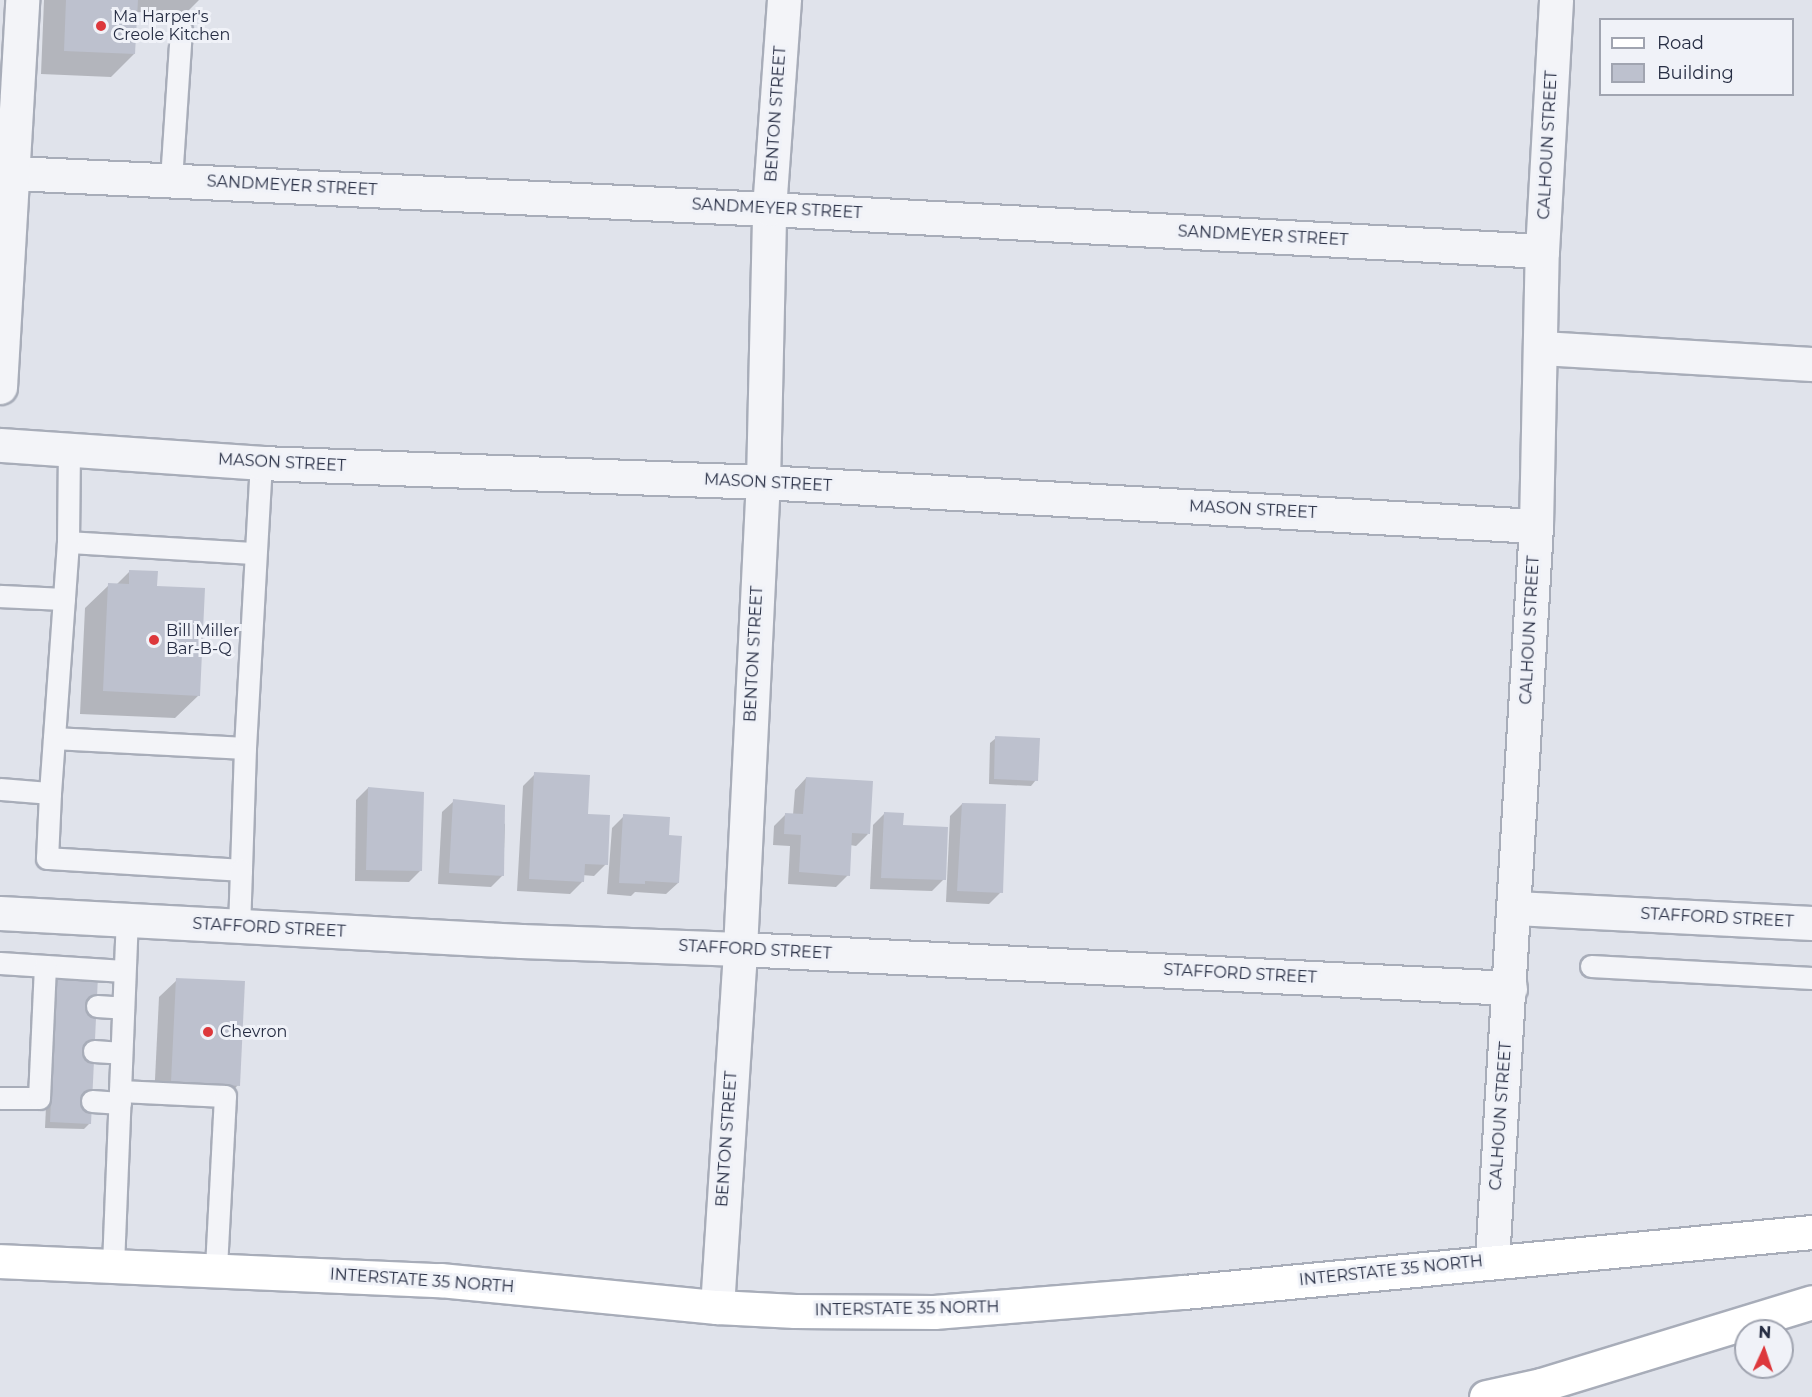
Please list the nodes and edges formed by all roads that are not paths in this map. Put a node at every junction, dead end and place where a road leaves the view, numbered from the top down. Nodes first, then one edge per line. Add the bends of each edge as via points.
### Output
1 (22, 0) edge
2 (784, 0) edge
3 (1556, 0) edge
4 (181, 29) dead end
5 (9, 75) edge
6 (13, 172) junction
7 (171, 180) junction
8 (769, 209) junction
9 (1542, 252) junction
10 (1541, 348) junction
11 (1812, 364) edge
12 (0, 387) edge
13 (0, 445) edge
14 (69, 450) junction
15 (261, 463) junction
16 (763, 482) junction
17 (1536, 526) junction
18 (68, 542) junction
19 (255, 553) junction
20 (0, 596) edge
21 (64, 599) junction
22 (54, 738) junction
23 (245, 747) junction
24 (0, 789) edge
25 (50, 793) junction
26 (241, 870) junction
27 (1515, 908) junction
28 (0, 913) edge
29 (127, 920) junction
30 (1812, 923) edge
31 (239, 926) junction
32 (740, 949) junction
33 (0, 963) edge
34 (45, 966) junction
35 (1591, 966) dead end
36 (124, 970) junction
37 (1812, 978) edge
38 (1510, 988) junction
39 (97, 1006) dead end
40 (123, 1008) junction
41 (94, 1051) dead end
42 (121, 1053) junction
43 (120, 1097) junction
44 (0, 1098) edge
45 (92, 1101) dead end
46 (1812, 1232) edge
47 (1492, 1260) junction
48 (0, 1261) edge
49 (113, 1265) junction
50 (216, 1268) junction
51 (1812, 1302) edge
52 (717, 1307) junction
53 (1486, 1397) edge

1 - 5 street
2 - 8 street, BENTON STREET
3 - 9 street, CALHOUN STREET
4 - 7 lane
5 - 6 street
6 - 7 street, SANDMEYER STREET
6 - 12 street
7 - 8 street, SANDMEYER STREET
8 - 9 street, SANDMEYER STREET
8 - 16 street, BENTON STREET
9 - 10 street, CALHOUN STREET
10 - 11 street
10 - 17 street, CALHOUN STREET
13 - 14 street, MASON STREET
14 - 15 street, MASON STREET
14 - 18 lane
15 - 16 street, MASON STREET
15 - 19 lane
16 - 17 street, MASON STREET
16 - 32 street, BENTON STREET
17 - 27 street, CALHOUN STREET
18 - 19 lane
18 - 21 lane
19 - 23 lane
20 - 21 lane
21 - 22 lane
22 - 23 lane
22 - 25 lane
23 - 26 lane
24 - 25 lane
25 - 26 lane via 48,858
26 - 31 lane
27 - 30 street, STAFFORD STREET
27 - 38 street, CALHOUN STREET
28 - 29 street, STAFFORD STREET
29 - 31 street, STAFFORD STREET
29 - 36 lane
31 - 32 street, STAFFORD STREET
32 - 38 street, STAFFORD STREET
32 - 52 street, BENTON STREET
33 - 34 lane
34 - 36 lane
34 - 44 lane via 49,1005 45,1098
35 - 37 lane
36 - 40 lane
38 - 47 street, CALHOUN STREET
39 - 40 lane
40 - 42 lane
41 - 42 lane
42 - 43 lane
43 - 45 lane
43 - 49 lane
43 - 50 lane via 225,1096
46 - 47 main road, INTERSTATE 35 NORTH
47 - 52 main road, INTERSTATE 35 NORTH via 1184,1292 934,1312
48 - 49 main road, INTERSTATE 35 NORTH
49 - 50 main road, INTERSTATE 35 NORTH
50 - 52 main road, INTERSTATE 35 NORTH via 440,1280
51 - 53 main road via 1540,1385

